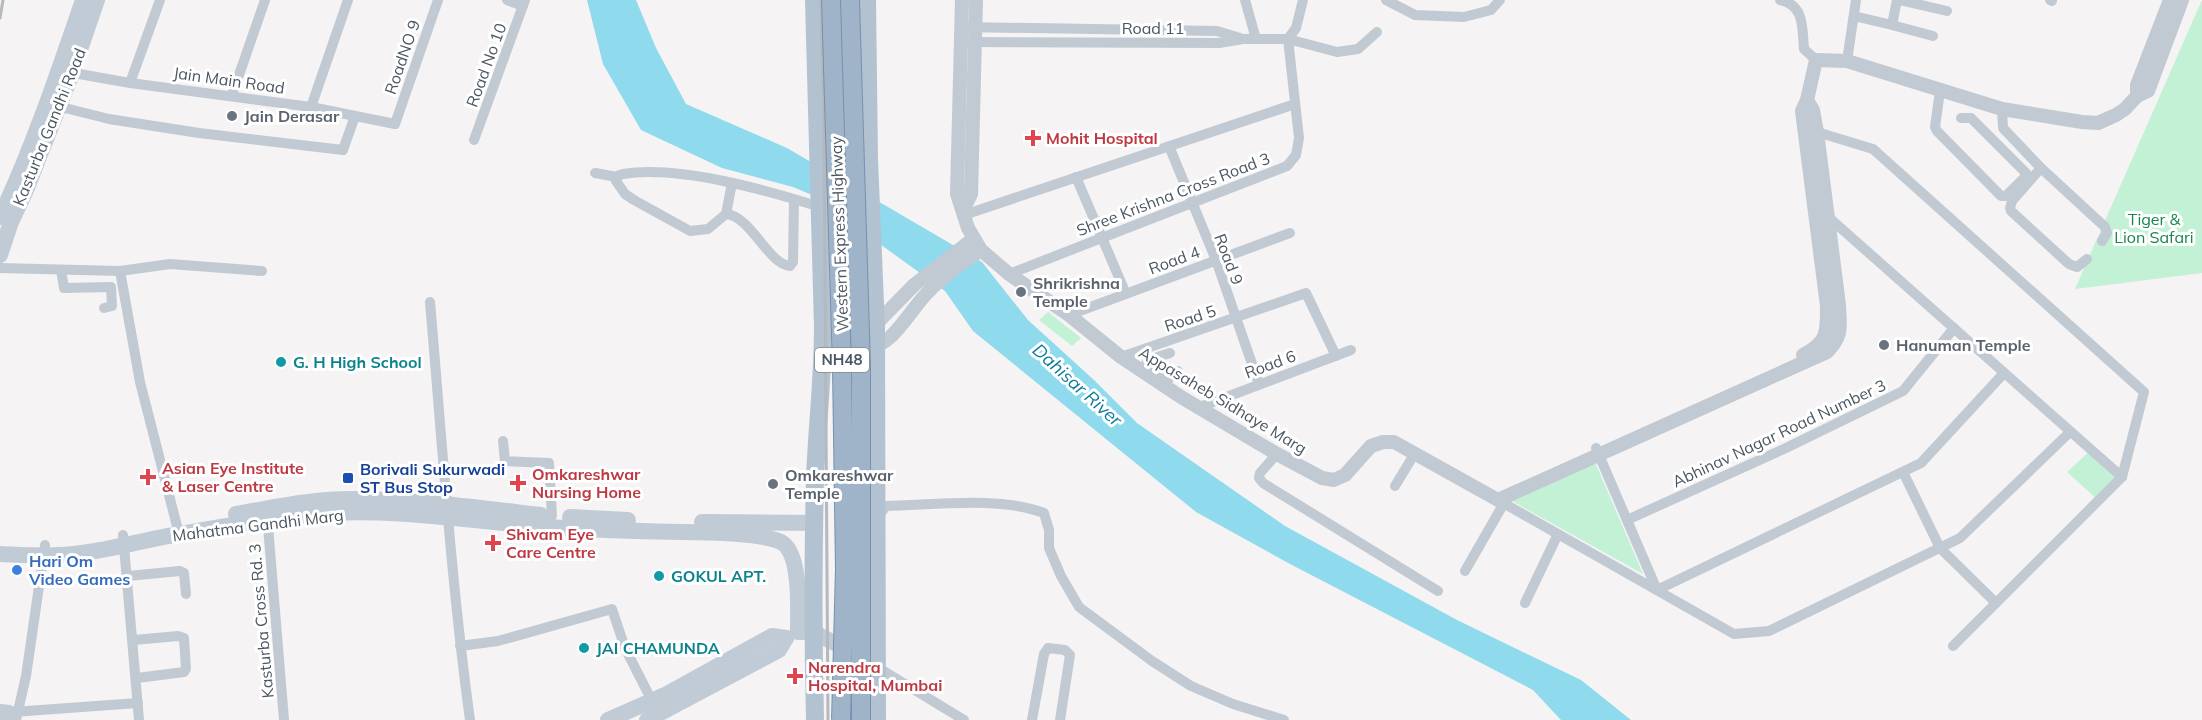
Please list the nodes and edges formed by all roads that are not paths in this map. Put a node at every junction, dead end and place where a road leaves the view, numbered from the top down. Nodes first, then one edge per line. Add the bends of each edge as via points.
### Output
1 (83, 0) edge
2 (98, 0) edge
3 (160, 0) edge
4 (265, 0) edge
5 (348, 0) edge
6 (438, 0) edge
7 (507, 0) edge
8 (814, 0) edge
9 (831, 0) edge
10 (850, 0) edge
11 (867, 0) edge
12 (962, 0) edge
13 (976, 0) edge
14 (1245, 0) edge
15 (1303, 0) edge
16 (1386, 0) edge
17 (1500, 0) edge
18 (1780, 0) edge
19 (1856, 0) edge
20 (1898, 0) edge
21 (2170, 0) edge
22 (2182, 0) edge
23 (524, 3) edge
24 (1947, 11) dead end
25 (1854, 16) junction
26 (1892, 25) junction
27 (1377, 32) dead end
28 (968, 34) junction
29 (1933, 36) dead end
30 (1256, 39) junction
31 (1288, 39) junction
32 (1816, 60) junction
33 (1846, 61) junction
34 (66, 72) junction
35 (130, 83) junction
36 (1940, 91) junction
37 (232, 95) junction
38 (2137, 96) junction
39 (1295, 104) junction
40 (52, 105) junction
41 (311, 107) junction
42 (2002, 109) junction
43 (355, 116) junction
44 (1961, 118) dead end
45 (395, 124) joint
46 (1976, 124) junction
47 (2003, 128) junction
48 (1811, 132) junction
49 (474, 140) dead end
50 (1169, 146) junction
51 (1961, 151) dead end
52 (2042, 168) junction
53 (1977, 171) junction
54 (595, 173) dead end
55 (617, 177) junction
56 (1076, 177) junction
57 (732, 183) junction
58 (21, 187) junction
59 (2068, 193) junction
60 (794, 199) junction
61 (1191, 204) junction
62 (820, 209) junction
63 (964, 213) junction
64 (2083, 213) dead end
65 (726, 214) junction
66 (1821, 214) junction
67 (0, 217) edge
68 (1290, 233) dead end
69 (1102, 238) junction
70 (2102, 241) dead end
71 (971, 249) junction
72 (0, 255) edge
73 (2087, 259) dead end
74 (1216, 260) junction
75 (874, 264) junction
76 (0, 268) edge
77 (61, 270) junction
78 (120, 271) junction
79 (262, 271) dead end
80 (1009, 274) junction
81 (1126, 294) junction
82 (430, 302) dead end
83 (104, 308) dead end
84 (1069, 315) junction
85 (1235, 319) junction
86 (876, 324) junction
87 (822, 328) junction
88 (1954, 328) junction
89 (876, 347) junction
90 (1351, 350) dead end
91 (1155, 352) junction
92 (822, 353) junction
93 (1170, 353) dead end
94 (1336, 356) junction
95 (1121, 357) junction
96 (1178, 370) dead end
97 (2004, 373) junction
98 (1165, 382) junction
99 (1259, 384) junction
100 (1200, 407) junction
101 (2070, 432) junction
102 (503, 441) dead end
103 (1598, 451) junction
104 (1415, 453) junction
105 (1277, 454) junction
106 (1903, 472) junction
107 (2122, 477) junction
108 (1395, 486) dead end
109 (1498, 500) junction
110 (447, 511) junction
111 (267, 515) junction
112 (552, 516) junction
113 (876, 519) junction
114 (1627, 520) junction
115 (815, 523) junction
116 (178, 529) junction
117 (1558, 534) junction
118 (124, 540) junction
119 (0, 546) edge
120 (1940, 548) junction
121 (44, 550) junction
122 (0, 554) edge
123 (1465, 571) dead end
124 (128, 576) junction
125 (1657, 590) junction
126 (1438, 591) dead end
127 (186, 594) dead end
128 (1526, 603) dead end
129 (1996, 603) junction
130 (804, 622) junction
131 (134, 640) junction
132 (460, 646) junction
133 (1953, 646) dead end
134 (877, 667) junction
135 (137, 678) junction
136 (138, 703) junction
137 (661, 711) edge
138 (8, 712) edge
139 (139, 720) edge
140 (284, 720) edge
141 (470, 720) edge
142 (608, 720) edge
143 (815, 720) edge
144 (841, 720) edge
145 (861, 720) edge
146 (877, 720) edge
147 (964, 720) edge
148 (1032, 720) edge
149 (1060, 720) edge
150 (1284, 720) edge

1 - 34 main road, Kasturba Gandhi Road
2 - 34 main road, Kasturba Gandhi Road
3 - 35 street
4 - 37 street
5 - 41 street
6 - 45 street, RoadNO 9
7 - 23 street
8 - 62 main road
9 - 144 highway, Western Express Highway / NH48, bridge via 845,569
10 - 145 highway, Western Express Highway / NH48, bridge via 861,366
11 - 75 main road
12 - 28 street
13 - 28 street
14 - 30 street
15 - 31 street via 1296,28
16 - 17 street via 1415,15 1464,17 1491,10
18 - 32 street via 1790,2 1799,11 1804,49
19 - 25 street
20 - 24 street
20 - 26 street
21 - 38 street via 2137,85
22 - 38 street via 2148,91
23 - 49 street, Road No 10
25 - 26 street
25 - 33 street
26 - 29 street
27 - 31 street via 1358,49 1337,52
28 - 30 street via 1216,31
28 - 63 street via 971,194
30 - 31 street
31 - 39 street, Shree Krishna Cross Road 3
32 - 33 street
32 - 48 street via 1802,111
33 - 36 street
34 - 35 street, Jain Main Road
34 - 40 main road, Kasturba Gandhi Road
35 - 37 street, Jain Main Road
36 - 42 street
36 - 53 street via 1935,127
37 - 41 street, Jain Main Road
38 - 42 street via 2125,109 2098,123
39 - 50 street
39 - 61 street, Shree Krishna Cross Road 3 via 1299,138 1296,155 1287,166
40 - 43 street via 199,133 343,150
40 - 58 main road, Kasturba Gandhi Road
41 - 43 street, Jain Main Road
42 - 47 street
43 - 45 street, Jain Main Road
44 - 46 street via 1967,117
46 - 47 street
46 - 53 street via 2026,173 2004,196
47 - 52 street
48 - 66 street
48 - 107 street via 1873,149 2144,392
50 - 56 street
50 - 61 street, Road 9
51 - 53 street
52 - 59 street
52 - 73 street via 2012,201 2011,211 2069,264 2077,267
54 - 55 street
55 - 57 street via 650,171
55 - 65 street via 625,194 690,231 708,229
56 - 63 street
56 - 69 street
57 - 60 street
57 - 65 street
58 - 67 main road, Kasturba Gandhi Road
58 - 72 main road, Kasturba Gandhi Road
59 - 64 street
59 - 70 street via 2105,227 2107,233
60 - 62 street
60 - 65 street via 794,262 790,266 779,263 736,215
61 - 69 street, Shree Krishna Cross Road 3
61 - 74 street, Road 9
62 - 75 main road
62 - 87 main road
63 - 71 street, Appasaheb Sidhaye Marg
66 - 88 street
66 - 103 street via 1827,306 1826,336 1821,343 1749,383
68 - 74 street, Road 4
69 - 80 street, Shree Krishna Cross Road 3
69 - 81 street
71 - 80 street, Appasaheb Sidhaye Marg
71 - 86 street via 914,285
71 - 89 street via 889,338
74 - 81 street, Road 4
74 - 85 street, Road 9
75 - 86 main road
76 - 77 street
77 - 78 street
77 - 83 street via 64,288 111,287 112,306
78 - 79 street via 170,264
78 - 116 street via 140,382
80 - 84 street, Appasaheb Sidhaye Marg
81 - 84 street, Road 4
82 - 110 street
84 - 95 street, Appasaheb Sidhaye Marg
85 - 91 street, Road 5
85 - 94 street, Road 5 via 1306,293
85 - 99 street, Road 9
86 - 87 street
86 - 89 main road
87 - 92 main road
88 - 97 street
88 - 114 street, Abhinav Nagar Road Number 3 via 1903,391
89 - 92 street
89 - 113 main road
90 - 94 street, Road 6
91 - 93 street
91 - 95 street, Road 5
91 - 98 street via 1145,366
92 - 115 main road
94 - 99 street, Road 6
95 - 98 street, Appasaheb Sidhaye Marg
96 - 98 street
97 - 101 street
97 - 106 street via 1921,463
98 - 100 street, Appasaheb Sidhaye Marg
99 - 100 street, Road 6
100 - 105 street, Appasaheb Sidhaye Marg
101 - 107 street
101 - 120 street via 1960,538
102 - 112 street via 508,463 549,463
103 - 109 street
103 - 114 street
104 - 105 street, Appasaheb Sidhaye Marg via 1394,442 1383,442 1371,446 1345,475 1334,480 1322,478
104 - 108 street
104 - 109 street, Appasaheb Sidhaye Marg
105 - 126 street via 1260,473 1263,483
106 - 120 street
106 - 125 street
107 - 129 street
109 - 117 street
109 - 123 street
110 - 111 main road via 357,499 310,502
110 - 112 main road
110 - 130 main road via 597,531 706,532 782,542 790,550
110 - 132 street
111 - 116 main road
111 - 140 street, Kasturba Cross Rd. 3
112 - 115 main road
113 - 115 main road
113 - 134 main road
113 - 150 street via 886,506 1014,504 1044,513 1049,548 1079,607 1191,686
114 - 125 street
115 - 130 main road
116 - 118 main road
117 - 125 street
117 - 128 street
118 - 121 main road
118 - 124 street
119 - 121 main road
120 - 125 street via 1769,631 1734,634
120 - 129 street
121 - 122 main road
121 - 138 street via 26,676
124 - 127 street via 180,571 184,573
124 - 131 street
129 - 133 street
130 - 134 main road
130 - 137 main road via 772,636
130 - 143 main road
131 - 135 street
131 - 135 street via 184,638 184,672
132 - 137 street via 498,641 612,609 625,648
132 - 141 street
134 - 146 main road
134 - 147 street
135 - 136 street
136 - 138 street
136 - 139 street
137 - 142 main road
148 - 149 street via 1048,648 1065,650 1070,656

